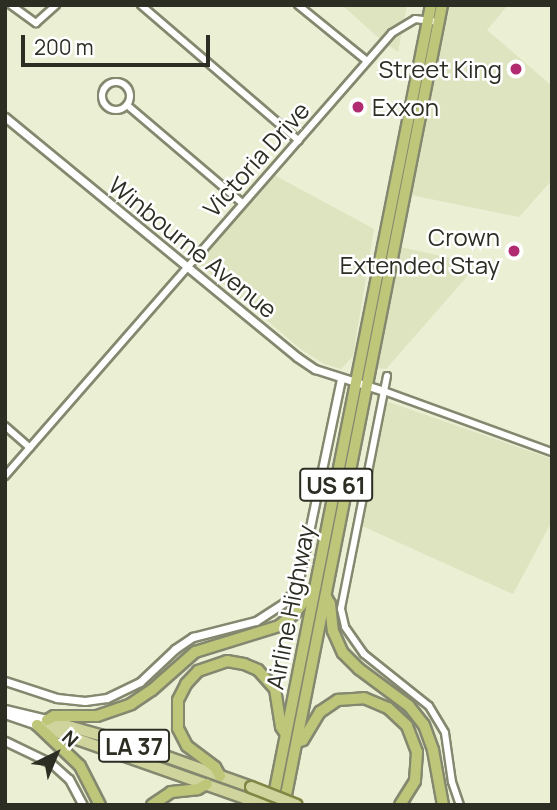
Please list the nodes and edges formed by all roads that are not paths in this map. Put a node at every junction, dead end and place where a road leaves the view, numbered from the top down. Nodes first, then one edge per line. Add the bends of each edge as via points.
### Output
1 (11, 5) edge
2 (56, 5) edge
3 (141, 5) edge
4 (298, 5) edge
5 (431, 5) edge
6 (442, 5) edge
7 (434, 21) junction
8 (367, 61) junction
9 (127, 106) junction
10 (5, 117) edge
11 (299, 141) junction
12 (242, 203) junction
13 (396, 210) junction
14 (187, 266) junction
15 (387, 376) dead end
16 (341, 379) junction
17 (355, 384) junction
18 (368, 387) junction
19 (384, 391) junction
20 (5, 426) edge
21 (30, 447) junction
22 (552, 452) edge
23 (5, 476) edge
24 (315, 586) junction
25 (325, 596) junction
26 (5, 681) edge
27 (5, 712) edge
28 (47, 720) junction
29 (37, 725) junction
30 (286, 734) junction
31 (5, 741) edge
32 (296, 742) junction
33 (220, 776) junction
34 (207, 783) junction
35 (83, 805) edge
36 (100, 805) edge
37 (152, 805) edge
38 (264, 805) edge
39 (272, 805) edge
40 (284, 805) edge
41 (297, 805) edge
42 (400, 805) edge
43 (443, 805) edge
44 (460, 805) edge

1 - 2 street via 36,23
3 - 11 street
4 - 8 street
5 - 7 highway, Airline Highway / US 61
6 - 7 highway, Airline Highway / US 61
7 - 8 street, Victoria Drive via 415,19 403,24
7 - 13 highway, Airline Highway / US 61
8 - 11 street, Victoria Drive
9 - 9 street via 130,95 125,85 105,86 101,97 106,107 117,110
9 - 12 street
10 - 14 street, Winbourne Avenue
11 - 12 street, Victoria Drive
12 - 14 street, Victoria Drive
13 - 17 highway, Airline Highway / US 61
13 - 18 highway, Airline Highway / US 61
14 - 16 street, Winbourne Avenue via 297,356
14 - 21 street, Victoria Drive
15 - 19 street, Airline Highway
16 - 17 street, Winbourne Avenue
16 - 26 street via 300,575 285,602 256,621 193,637 140,682 107,698 57,698
17 - 18 street, Winbourne Avenue
17 - 24 highway, Airline Highway / US 61
18 - 19 street, Winbourne Avenue
18 - 25 highway, Airline Highway / US 61
19 - 22 street
19 - 44 street, Airline Highway via 341,609 345,627 364,654 429,706 444,733
20 - 21 street
21 - 23 street, Victoria Drive
24 - 28 highway via 279,626 195,652 131,704 97,716
24 - 30 highway, Airline Highway / US 61
25 - 32 highway, Airline Highway / US 61
25 - 43 highway via 343,653 409,706 424,725
27 - 28 main road, LA 37
27 - 29 main road, LA 37
28 - 33 main road, LA 37
29 - 34 main road, LA 37
29 - 36 highway via 80,766
30 - 33 highway via 275,689 258,670 227,662 198,671 178,700 178,727 187,746
30 - 39 highway, Airline Highway / US 61
31 - 35 street via 51,763 69,779
32 - 40 highway, Airline Highway / US 61
32 - 42 highway via 303,740 320,712 338,701 364,698 388,708 407,726 417,752 415,781
33 - 41 main road, LA 37, bridge
34 - 37 highway via 198,789 171,792
34 - 38 main road, LA 37

